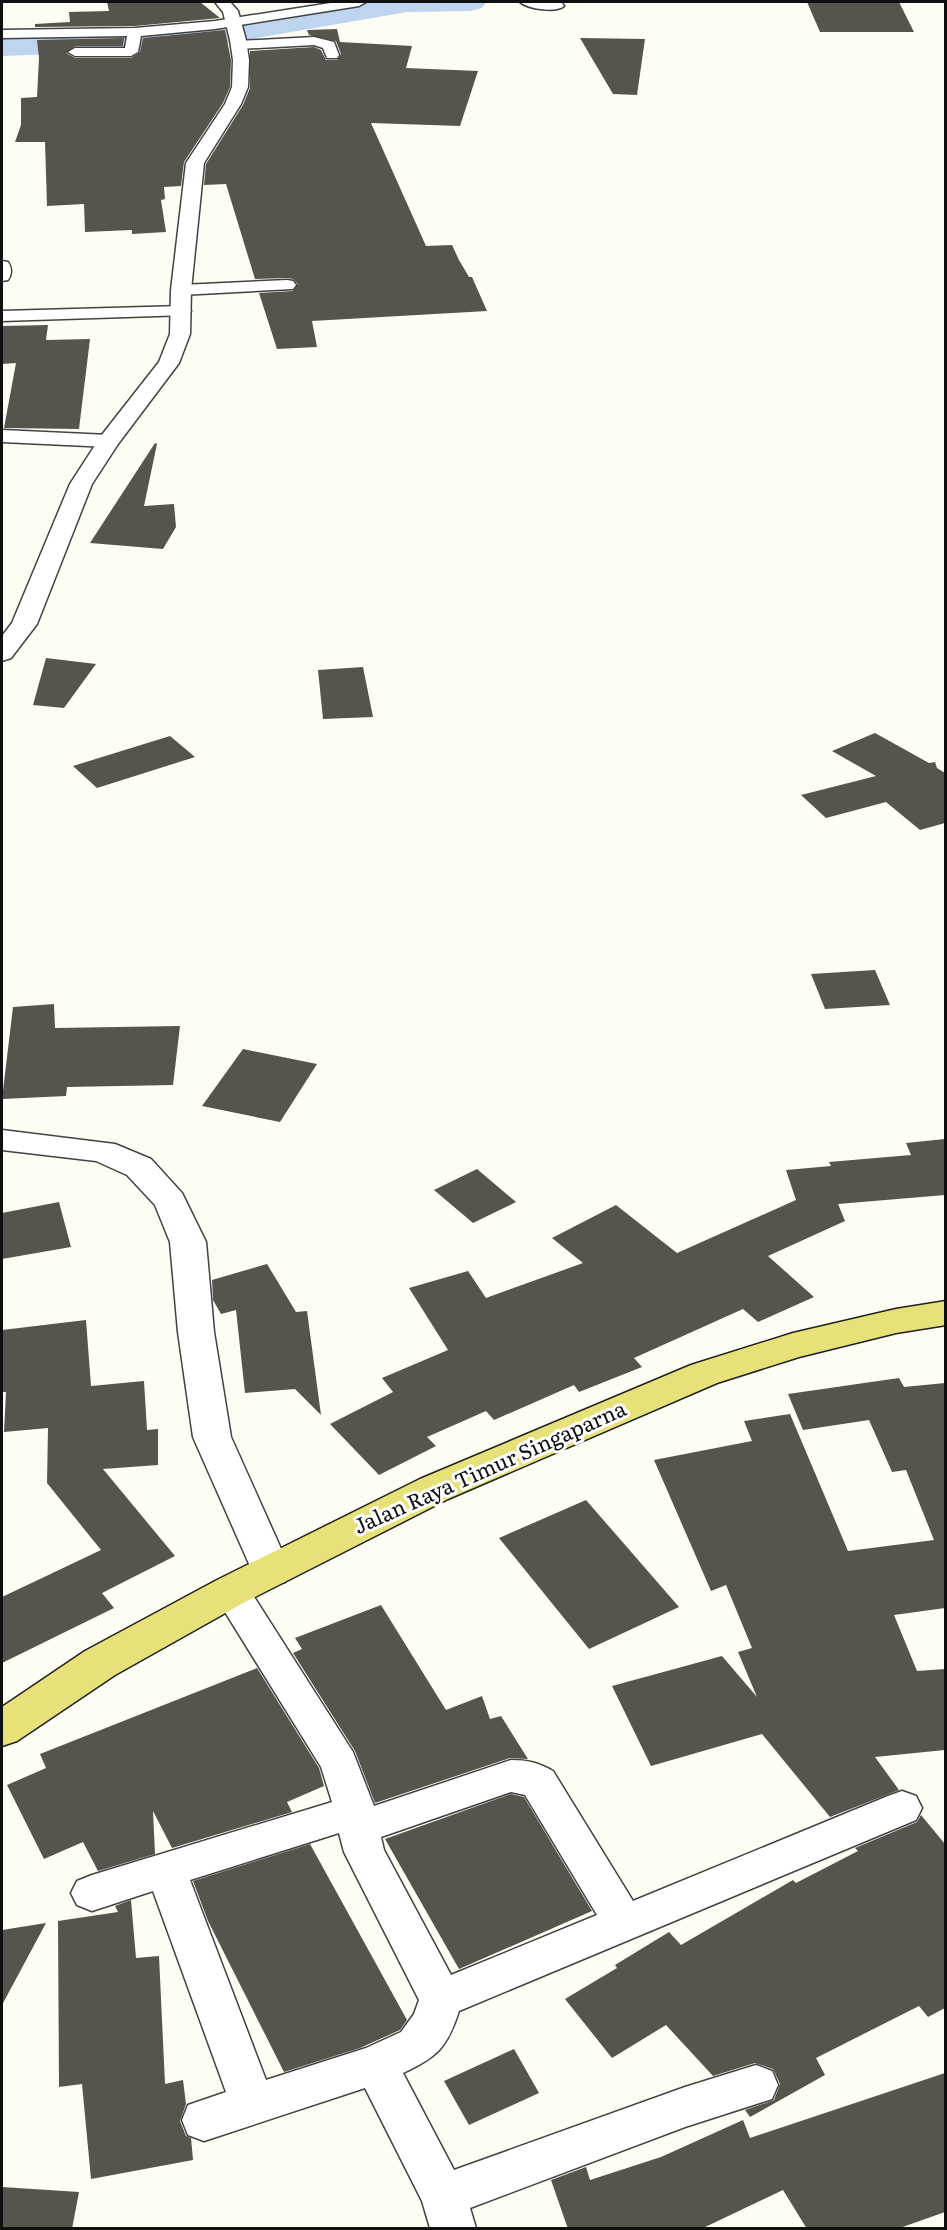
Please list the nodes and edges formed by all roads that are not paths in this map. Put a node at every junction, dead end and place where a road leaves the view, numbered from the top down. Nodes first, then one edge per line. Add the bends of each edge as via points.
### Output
1 (222, 2) edge
2 (359, 2) edge
3 (527, 2) edge
4 (557, 6) dead end
5 (236, 33) junction
6 (2, 34) edge
7 (133, 39) junction
8 (60, 53) dead end
9 (332, 55) dead end
10 (2, 266) edge
11 (2, 276) edge
12 (287, 285) dead end
13 (181, 290) junction
14 (182, 311) junction
15 (2, 315) edge
16 (2, 436) edge
17 (109, 441) junction
18 (2, 654) edge
19 (2, 1140) edge
20 (945, 1313) edge
21 (271, 1571) junction
22 (231, 1591) junction
23 (2, 1729) edge
24 (902, 1808) dead end
25 (357, 1820) junction
26 (166, 1870) junction
27 (92, 1893) dead end
28 (624, 1923) junction
29 (441, 1999) junction
30 (376, 2065) junction
31 (756, 2085) dead end
32 (253, 2104) junction
33 (204, 2120) dead end
34 (448, 2212) edge

1 - 5 street via 230,11
2 - 5 street
3 - 4 street
5 - 7 street
5 - 9 street via 314,41 329,45
5 - 13 street via 242,60 240,87 195,163
6 - 7 street
7 - 8 street via 131,52 127,53
10 - 11 street
12 - 13 street
13 - 14 street
14 - 15 street
14 - 17 street via 180,334 169,363
16 - 17 street
17 - 18 street via 81,484 24,624
19 - 21 street via 103,1151 139,1167 170,1201 188,1242 196,1332 212,1437
20 - 21 main road, Jalan Raya Timur Singaparna via 794,1346 704,1374 434,1489
21 - 22 main road, Jalan Raya Timur Singaparna
22 - 23 main road, Jalan Raya Timur Singaparna via 100,1663
22 - 25 street via 339,1763
24 - 28 street
25 - 26 street
25 - 28 street via 512,1776 527,1776 539,1783
25 - 29 street via 364,1852
26 - 27 street
26 - 32 street
28 - 29 street
29 - 30 street via 433,2024 416,2046
30 - 32 street
30 - 34 street
31 - 34 street via 685,2107
32 - 33 street

